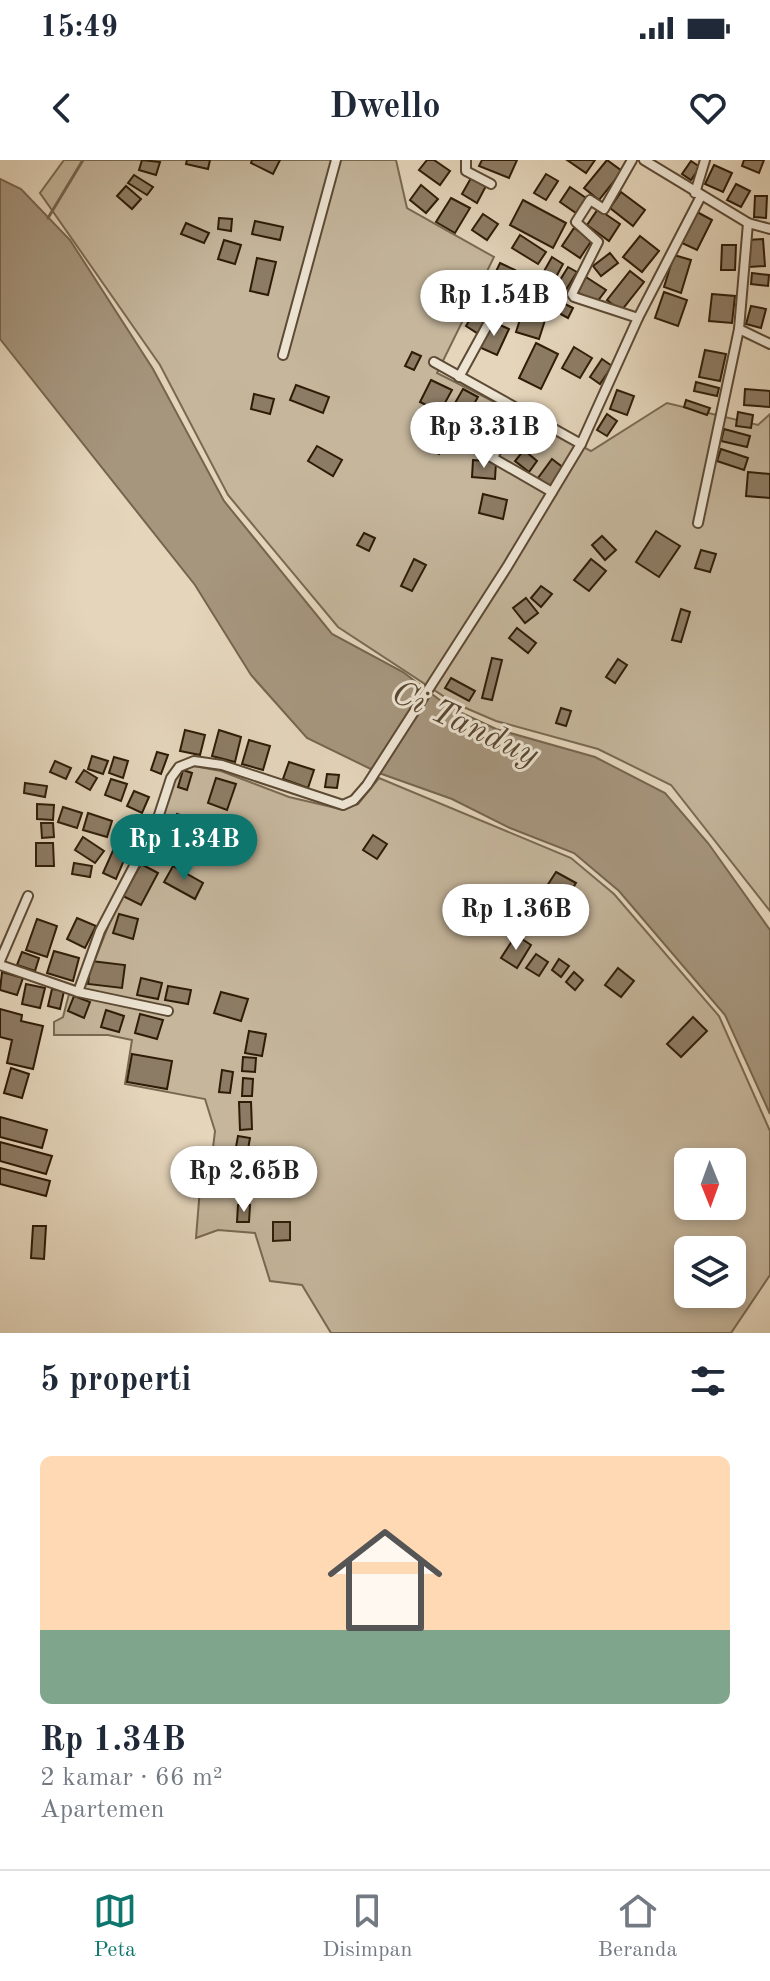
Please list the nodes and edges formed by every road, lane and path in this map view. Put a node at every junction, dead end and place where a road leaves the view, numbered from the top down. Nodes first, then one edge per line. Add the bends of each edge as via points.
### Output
1 (336, 160) edge
2 (466, 160) edge
3 (632, 160) edge
4 (644, 160) edge
5 (705, 160) edge
6 (491, 184) dead end
7 (698, 194) junction
8 (748, 223) junction
9 (770, 229) edge
10 (499, 304) dead end
11 (638, 318) junction
12 (739, 329) junction
13 (770, 344) edge
14 (283, 355) dead end
15 (434, 362) dead end
16 (459, 377) junction
17 (520, 411) junction
18 (427, 420) dead end
19 (581, 444) junction
20 (493, 457) junction
21 (552, 492) junction
22 (698, 523) dead end
23 (28, 896) dead end
24 (0, 963) edge
25 (78, 992) junction
26 (168, 1011) dead end

1 - 14 street
2 - 6 street via 466,171
3 - 11 street via 604,209 590,200 576,222 598,242 572,294
4 - 7 street
5 - 7 street
7 - 8 street
7 - 11 street
8 - 9 street
8 - 12 street
10 - 16 street
11 - 19 street
12 - 13 street
12 - 22 street
15 - 16 street
16 - 17 street
17 - 19 street
17 - 20 street
18 - 20 street
19 - 21 street
20 - 21 street
21 - 25 street via 354,800 343,805 222,765 194,761 179,767 156,824 100,931
23 - 24 street
24 - 25 street
25 - 26 street

